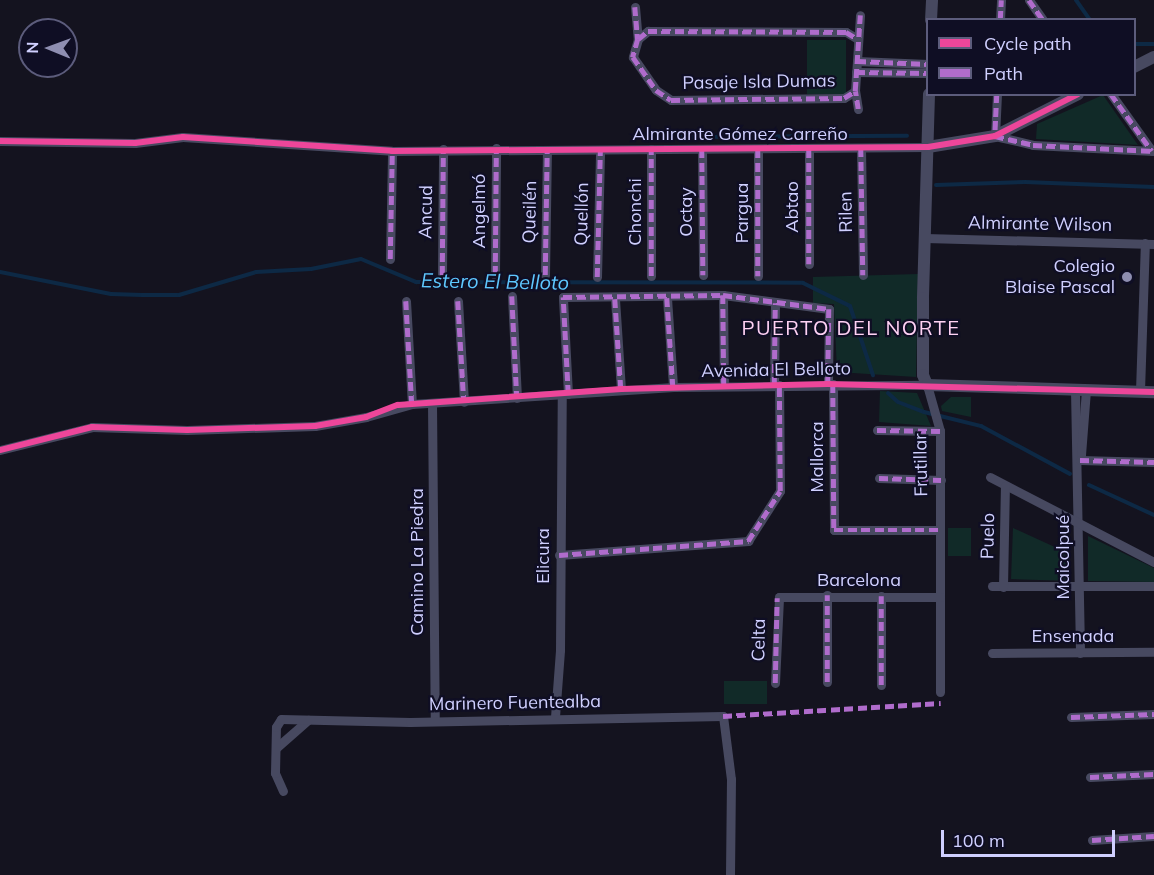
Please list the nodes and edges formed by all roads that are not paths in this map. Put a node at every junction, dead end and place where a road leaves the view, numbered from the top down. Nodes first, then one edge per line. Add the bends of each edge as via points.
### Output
1 (932, 0) edge
2 (1001, 0) edge
3 (1029, 0) edge
4 (635, 7) dead end
5 (860, 15) dead end
6 (931, 18) edge
7 (1000, 18) edge
8 (1042, 18) edge
9 (856, 38) junction
10 (638, 39) junction
11 (1154, 57) edge
12 (857, 61) junction
13 (926, 64) edge
14 (1136, 65) edge
15 (856, 72) junction
16 (926, 73) edge
17 (855, 91) junction
18 (929, 96) edge
19 (997, 96) edge
20 (1074, 96) edge
21 (1112, 96) edge
22 (858, 109) dead end
23 (995, 136) junction
24 (0, 141) edge
25 (928, 147) junction
26 (496, 148) junction
27 (861, 148) junction
28 (443, 149) junction
29 (651, 149) junction
30 (702, 149) junction
31 (758, 149) junction
32 (808, 149) junction
33 (548, 150) junction
34 (392, 151) junction
35 (600, 151) junction
36 (1153, 151) edge
37 (925, 238) junction
38 (1150, 244) edge
39 (390, 259) dead end
40 (809, 264) dead end
41 (442, 275) dead end
42 (495, 275) dead end
43 (545, 275) dead end
44 (703, 275) dead end
45 (863, 275) dead end
46 (651, 276) dead end
47 (759, 276) dead end
48 (597, 277) dead end
49 (723, 295) junction
50 (512, 296) dead end
51 (667, 298) junction
52 (615, 299) junction
53 (406, 301) dead end
54 (458, 301) dead end
55 (775, 303) junction
56 (831, 384) junction
57 (724, 385) junction
58 (927, 385) junction
59 (777, 386) junction
60 (673, 387) junction
61 (621, 389) junction
62 (1081, 390) junction
63 (1140, 392) junction
64 (1154, 392) edge
65 (565, 395) junction
66 (517, 398) junction
67 (464, 402) junction
68 (432, 403) junction
69 (412, 404) junction
70 (877, 430) dead end
71 (940, 431) junction
72 (0, 450) edge
73 (1080, 460) junction
74 (1154, 462) edge
75 (990, 477) dead end
76 (879, 478) dead end
77 (940, 480) junction
78 (1005, 486) junction
79 (1079, 524) junction
80 (940, 530) junction
81 (559, 555) junction
82 (1154, 562) edge
83 (992, 586) dead end
84 (1003, 586) junction
85 (1154, 586) edge
86 (1080, 588) junction
87 (827, 595) junction
88 (881, 596) junction
89 (940, 597) junction
90 (777, 598) joint
91 (1154, 652) edge
92 (992, 653) dead end
93 (1080, 653) junction
94 (827, 682) dead end
95 (775, 683) dead end
96 (881, 685) dead end
97 (940, 692) dead end
98 (1154, 714) edge
99 (555, 717) junction
100 (1071, 717) dead end
101 (309, 720) junction
102 (435, 721) junction
103 (276, 748) junction
104 (1154, 774) edge
105 (1090, 777) dead end
106 (283, 791) dead end
107 (1154, 836) edge
108 (1092, 840) dead end
109 (730, 875) edge

1 - 6 street
2 - 7 street
3 - 8 street
4 - 10 street
5 - 9 street via 860,35
9 - 10 street via 846,32 648,32
9 - 12 street
10 - 17 street, Pasaje Isla Dumas via 633,57 662,96 671,100 844,98
11 - 14 street
12 - 13 street
12 - 15 street
15 - 16 street
15 - 17 street
17 - 22 street
18 - 25 street, Frutillar
19 - 23 street
20 - 23 street, Almirante Gómez Carreño
21 - 36 street
23 - 25 street, Almirante Gómez Carreño
23 - 36 street via 1033,146
24 - 34 street, Almirante Gómez Carreño via 135,143 183,137
25 - 27 street, Almirante Gómez Carreño
25 - 37 street, Frutillar
26 - 28 street, Almirante Gómez Carreño
26 - 33 street, Almirante Gómez Carreño
26 - 42 street, Angelmó
27 - 32 street, Almirante Gómez Carreño
27 - 45 street, Rilen
28 - 34 street, Almirante Gómez Carreño
28 - 41 street, Ancud
29 - 30 street, Almirante Gómez Carreño
29 - 35 street, Almirante Gómez Carreño
29 - 46 street, Chonchi
30 - 31 street, Almirante Gómez Carreño
30 - 44 street, Octay
31 - 32 street, Almirante Gómez Carreño
31 - 47 street, Pargua
32 - 40 street, Abtao
33 - 35 street, Almirante Gómez Carreño
33 - 43 street, Queilén
34 - 39 street
35 - 48 street, Quellón
37 - 38 street, Almirante Wilson
37 - 58 street, Frutillar via 923,375
38 - 63 street
49 - 51 street
49 - 55 street via 758,297
49 - 57 street
50 - 66 street
51 - 52 street
51 - 60 street
52 - 61 street
52 - 65 street, Elicura via 563,297
53 - 69 street
54 - 67 street
55 - 56 street, Mallorca via 829,309
55 - 59 street
56 - 58 street, Avenida El Belloto
56 - 59 street, Avenida El Belloto
56 - 80 street, Mallorca via 834,530
57 - 59 street, Avenida El Belloto
57 - 60 street, Avenida El Belloto
58 - 62 street, Avenida El Belloto
58 - 71 street, Frutillar
59 - 81 street via 780,491 748,541
60 - 61 street, Avenida El Belloto
61 - 65 street, Avenida El Belloto
62 - 63 street, Avenida El Belloto
62 - 73 street, Maicolpué via 1086,433
63 - 64 street, Avenida El Belloto
65 - 66 street, Avenida El Belloto
65 - 81 street, Elicura
66 - 67 street, Avenida El Belloto
67 - 68 street, Avenida El Belloto
68 - 69 street, Avenida El Belloto
68 - 102 street, Camino La Piedra
69 - 72 street, Avenida El Belloto via 315,426 187,430 92,427
70 - 71 street
71 - 77 street, Frutillar
73 - 74 street
73 - 79 street, Maicolpué
75 - 78 street
76 - 77 street
77 - 80 street, Frutillar
78 - 79 street
78 - 84 street, Puelo
79 - 82 street
79 - 86 street, Maicolpué
80 - 89 street, Frutillar
81 - 99 street, Elicura
83 - 84 street
84 - 86 street
85 - 86 street
86 - 93 street, Maicolpué
87 - 88 street, Barcelona
87 - 90 street, Barcelona
87 - 94 street
88 - 89 street, Barcelona
88 - 96 street
89 - 97 street, Frutillar
90 - 95 street, Celta
91 - 93 street, Ensenada
92 - 93 street, Ensenada
98 - 100 street
99 - 102 street, Marinero Fuentealba
99 - 109 street, Marinero Fuentealba via 723,716 731,779
101 - 102 street, Marinero Fuentealba
101 - 103 street
101 - 103 street, Marinero Fuentealba via 281,719 276,727
103 - 106 street, Marinero Fuentealba via 275,773
104 - 105 street
107 - 108 street

